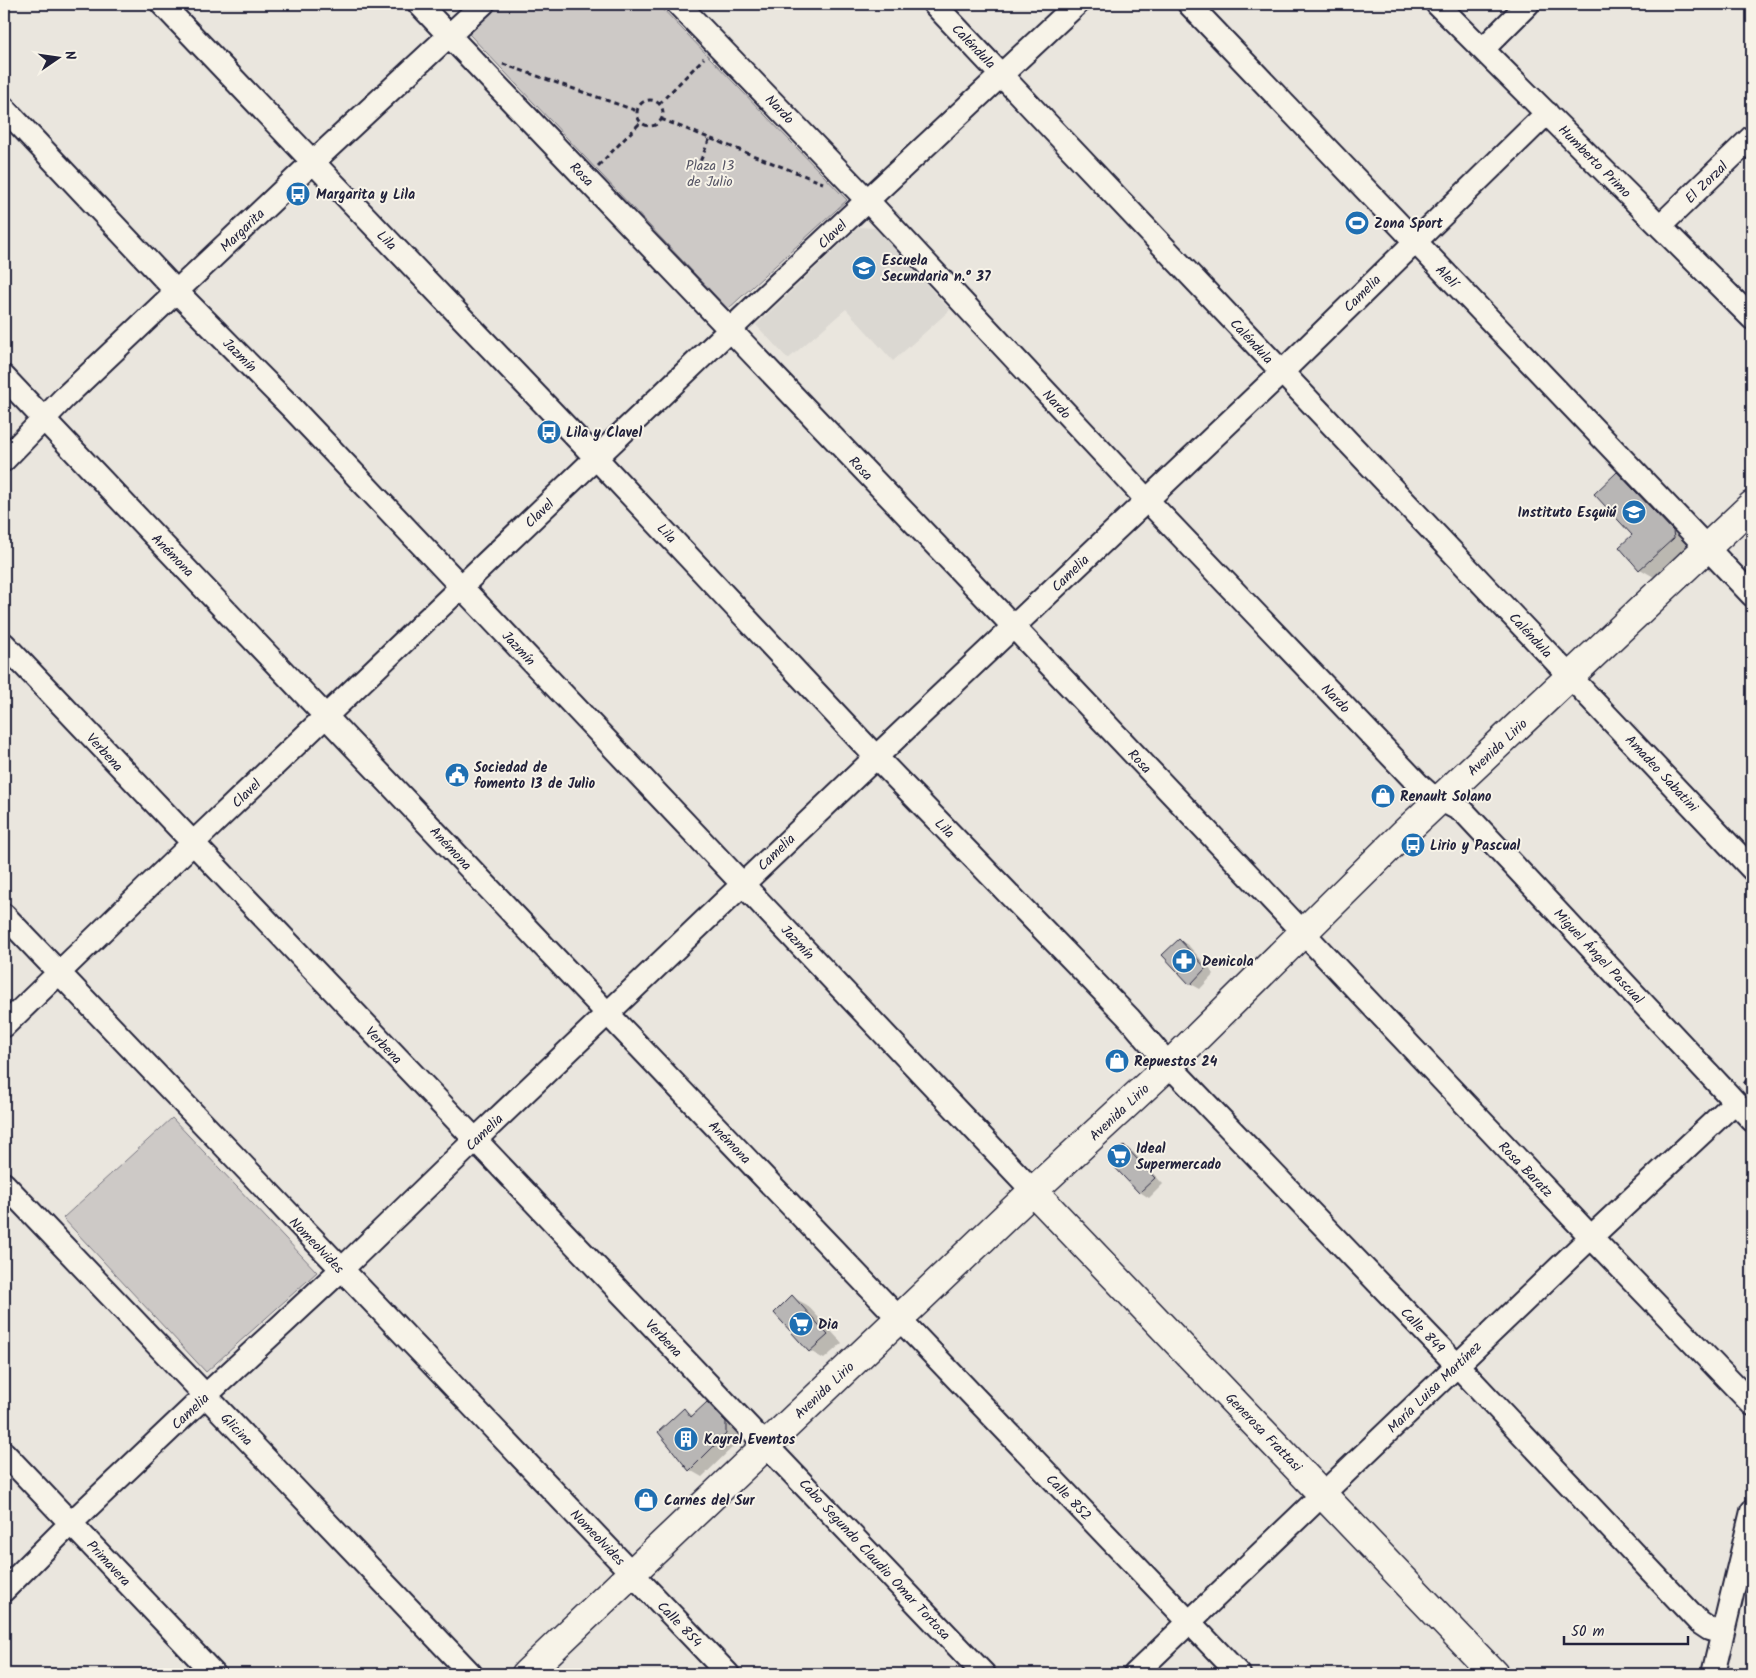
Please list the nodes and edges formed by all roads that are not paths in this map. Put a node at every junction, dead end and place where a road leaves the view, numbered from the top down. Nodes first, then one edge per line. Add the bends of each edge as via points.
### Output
1 (162, 4) edge
2 (418, 4) edge
3 (483, 4) edge
4 (678, 4) edge
5 (934, 4) edge
6 (1077, 4) edge
7 (1188, 4) edge
8 (1437, 4) edge
9 (1528, 4) edge
10 (449, 36) junction
11 (1483, 50) junction
12 (1001, 75) junction
13 (4, 108) edge
14 (1547, 113) junction
15 (1752, 137) edge
16 (313, 162) junction
17 (867, 200) junction
18 (1660, 226) junction
19 (1414, 242) junction
20 (177, 292) junction
21 (1752, 318) edge
22 (730, 331) junction
23 (1282, 372) junction
24 (4, 377) edge
25 (44, 420) junction
26 (596, 458) junction
27 (4, 460) edge
28 (1146, 500) junction
29 (1752, 505) edge
30 (1707, 548) junction
31 (461, 587) junction
32 (1752, 595) edge
33 (1014, 627) junction
34 (4, 644) edge
35 (1571, 678) junction
36 (326, 716) junction
37 (876, 757) junction
38 (1441, 800) junction
39 (192, 844) junction
40 (1752, 869) edge
41 (743, 884) junction
42 (4, 915) edge
43 (1302, 933) junction
44 (59, 973) junction
45 (608, 1014) junction
46 (4, 1026) edge
47 (1169, 1064) junction
48 (1735, 1102) junction
49 (1752, 1120) edge
50 (475, 1140) junction
51 (4, 1184) edge
52 (1034, 1191) junction
53 (1591, 1238) junction
54 (341, 1270) junction
55 (900, 1319) junction
56 (1457, 1366) junction
57 (205, 1396) junction
58 (1752, 1404) edge
59 (766, 1445) junction
60 (4, 1453) edge
61 (1324, 1495) junction
62 (1752, 1511) edge
63 (71, 1523) junction
64 (632, 1573) junction
65 (4, 1590) edge
66 (1190, 1622) junction
67 (1722, 1633) junction
68 (214, 1674) edge
69 (471, 1674) edge
70 (526, 1674) edge
71 (728, 1674) edge
72 (984, 1674) edge
73 (1135, 1674) edge
74 (1239, 1674) edge
75 (1494, 1674) edge
76 (1713, 1674) edge

1 - 16 street, Lila
2 - 10 street, Rosa
3 - 10 street, Margarita
4 - 17 street, Nardo
5 - 12 street, Caléndula
6 - 12 street, Clavel
7 - 19 street, Alelí
8 - 11 street, Humberto Primo
9 - 11 street
10 - 16 street, Margarita
10 - 22 street, Rosa
11 - 14 street, Humberto Primo
12 - 17 street, Clavel
12 - 23 street, Caléndula
13 - 20 street, Jazmín
14 - 18 street, Humberto Primo
14 - 19 street, Camelia
15 - 18 street, El Zorzal
16 - 20 street, Margarita
16 - 26 street, Lila
17 - 22 street, Clavel
17 - 28 street, Nardo
18 - 21 street, Humberto Primo
19 - 23 street, Camelia
19 - 30 street, Alelí
20 - 25 street, Margarita
20 - 31 street, Jazmín via 299,415
22 - 26 street, Clavel
22 - 33 street, Rosa
23 - 28 street, Camelia
23 - 35 street, Caléndula
24 - 25 street, Anémona
25 - 27 street, Margarita
25 - 36 street, Anémona
26 - 31 street, Clavel
26 - 37 street, Lila
28 - 33 street, Camelia
28 - 38 street, Nardo via 1419,785
29 - 30 main road, Avenida Lirio
30 - 32 street, Alelí
30 - 35 main road, Avenida Lirio
31 - 36 street, Clavel
31 - 41 street, Jazmín
33 - 37 street, Camelia
33 - 43 street, Rosa
34 - 39 street, Verbena
35 - 38 main road, Avenida Lirio
35 - 40 street, Amadeo Sabatini
36 - 39 street, Clavel
36 - 45 street, Anémona
37 - 41 street, Camelia
37 - 47 street, Lila via 1129,1018
38 - 43 main road, Avenida Lirio
38 - 48 street, Miguel Ángel Pascual via 1464,812
39 - 44 street, Clavel
39 - 50 street, Verbena
41 - 45 street, Camelia
41 - 52 street, Jazmín
42 - 44 street, Nomeolvides
43 - 47 main road, Avenida Lirio
43 - 53 street, Rosa Baratz
44 - 46 street, Clavel
44 - 54 street, Nomeolvides
45 - 50 street, Camelia
45 - 55 street, Anémona
47 - 52 main road, Avenida Lirio
47 - 56 street, Calle 849
48 - 49 street, Miguel Ángel Pascual
48 - 53 street, María Luisa Martínez
50 - 54 street, Camelia
50 - 59 street, Verbena
51 - 57 street, Glicina
52 - 55 main road, Avenida Lirio
52 - 61 main road, Generosa Frattasi
53 - 56 street, María Luisa Martínez
53 - 58 street, Rosa Baratz
54 - 57 street, Camelia
54 - 64 street, Nomeolvides
55 - 59 main road, Avenida Lirio
55 - 66 street, Calle 852
56 - 61 street, María Luisa Martínez
56 - 67 street, Calle 849 via 1700,1624
57 - 63 street, Camelia
57 - 69 street, Glicina
59 - 64 main road, Avenida Lirio
59 - 72 street, Cabo Segundo Claudio Omar Tortosa
60 - 63 street, Primavera
61 - 66 street, María Luisa Martínez
61 - 75 main road, Generosa Frattasi
62 - 67 street
63 - 65 street, Camelia
63 - 68 street, Primavera
64 - 70 main road, Avenida Lirio
64 - 71 street, Calle 854
66 - 73 street, María Luisa Martínez
66 - 74 street, Calle 852
67 - 76 street

